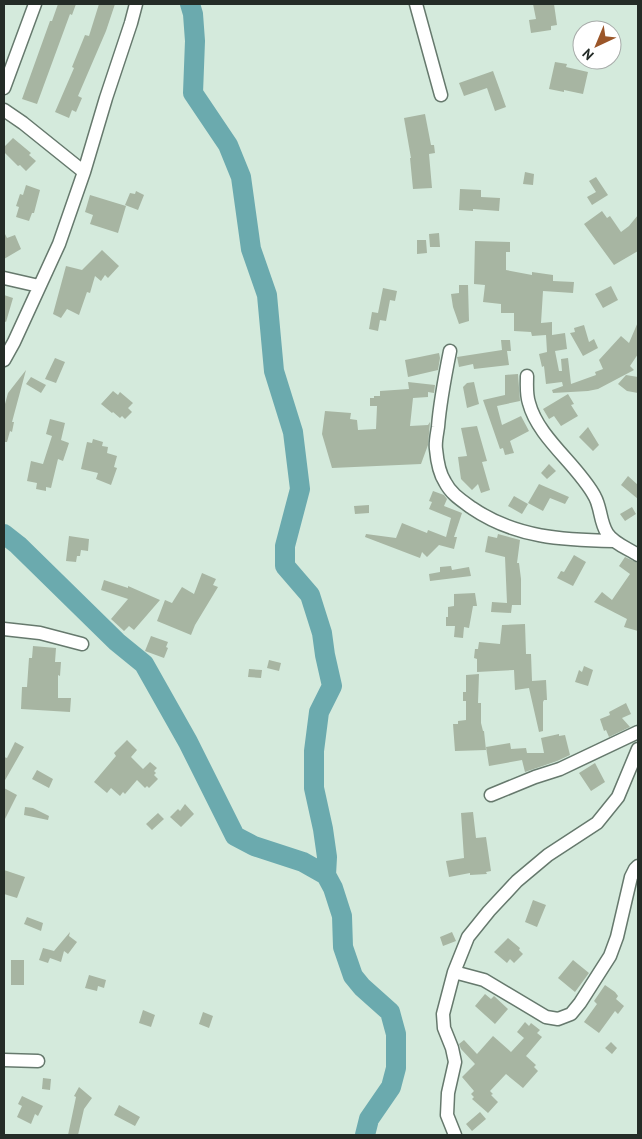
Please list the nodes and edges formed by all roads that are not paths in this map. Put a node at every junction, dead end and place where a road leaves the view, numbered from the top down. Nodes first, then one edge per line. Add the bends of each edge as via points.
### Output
1 (35, 4) edge
2 (136, 4) edge
3 (416, 4) edge
4 (4, 88) edge
5 (441, 94) dead end
6 (4, 110) edge
7 (84, 172) junction
8 (4, 278) edge
9 (39, 286) junction
10 (450, 351) dead end
11 (4, 360) edge
12 (527, 376) dead end
13 (614, 541) junction
14 (638, 555) edge
15 (4, 629) edge
16 (82, 644) dead end
17 (638, 732) edge
18 (638, 749) edge
19 (491, 795) dead end
20 (638, 866) edge
21 (454, 972) junction
22 (4, 1060) edge
23 (38, 1061) dead end
24 (455, 1135) edge

1 - 4 street
2 - 7 street
3 - 5 street
6 - 7 street
7 - 9 street via 59,244
8 - 9 street
9 - 11 street
10 - 13 street via 440,402 436,448 444,482 453,495 506,526 545,537
12 - 13 street via 529,404 539,424 588,484 599,505 607,534
13 - 14 street
15 - 16 street via 40,633
17 - 19 street via 560,769
18 - 21 street via 618,797 608,811 597,823 548,855 488,911 468,937
20 - 21 street via 631,877 610,956 571,1014 558,1019 546,1017 484,980
21 - 24 street via 442,1014 455,1062 447,1115
22 - 23 street

